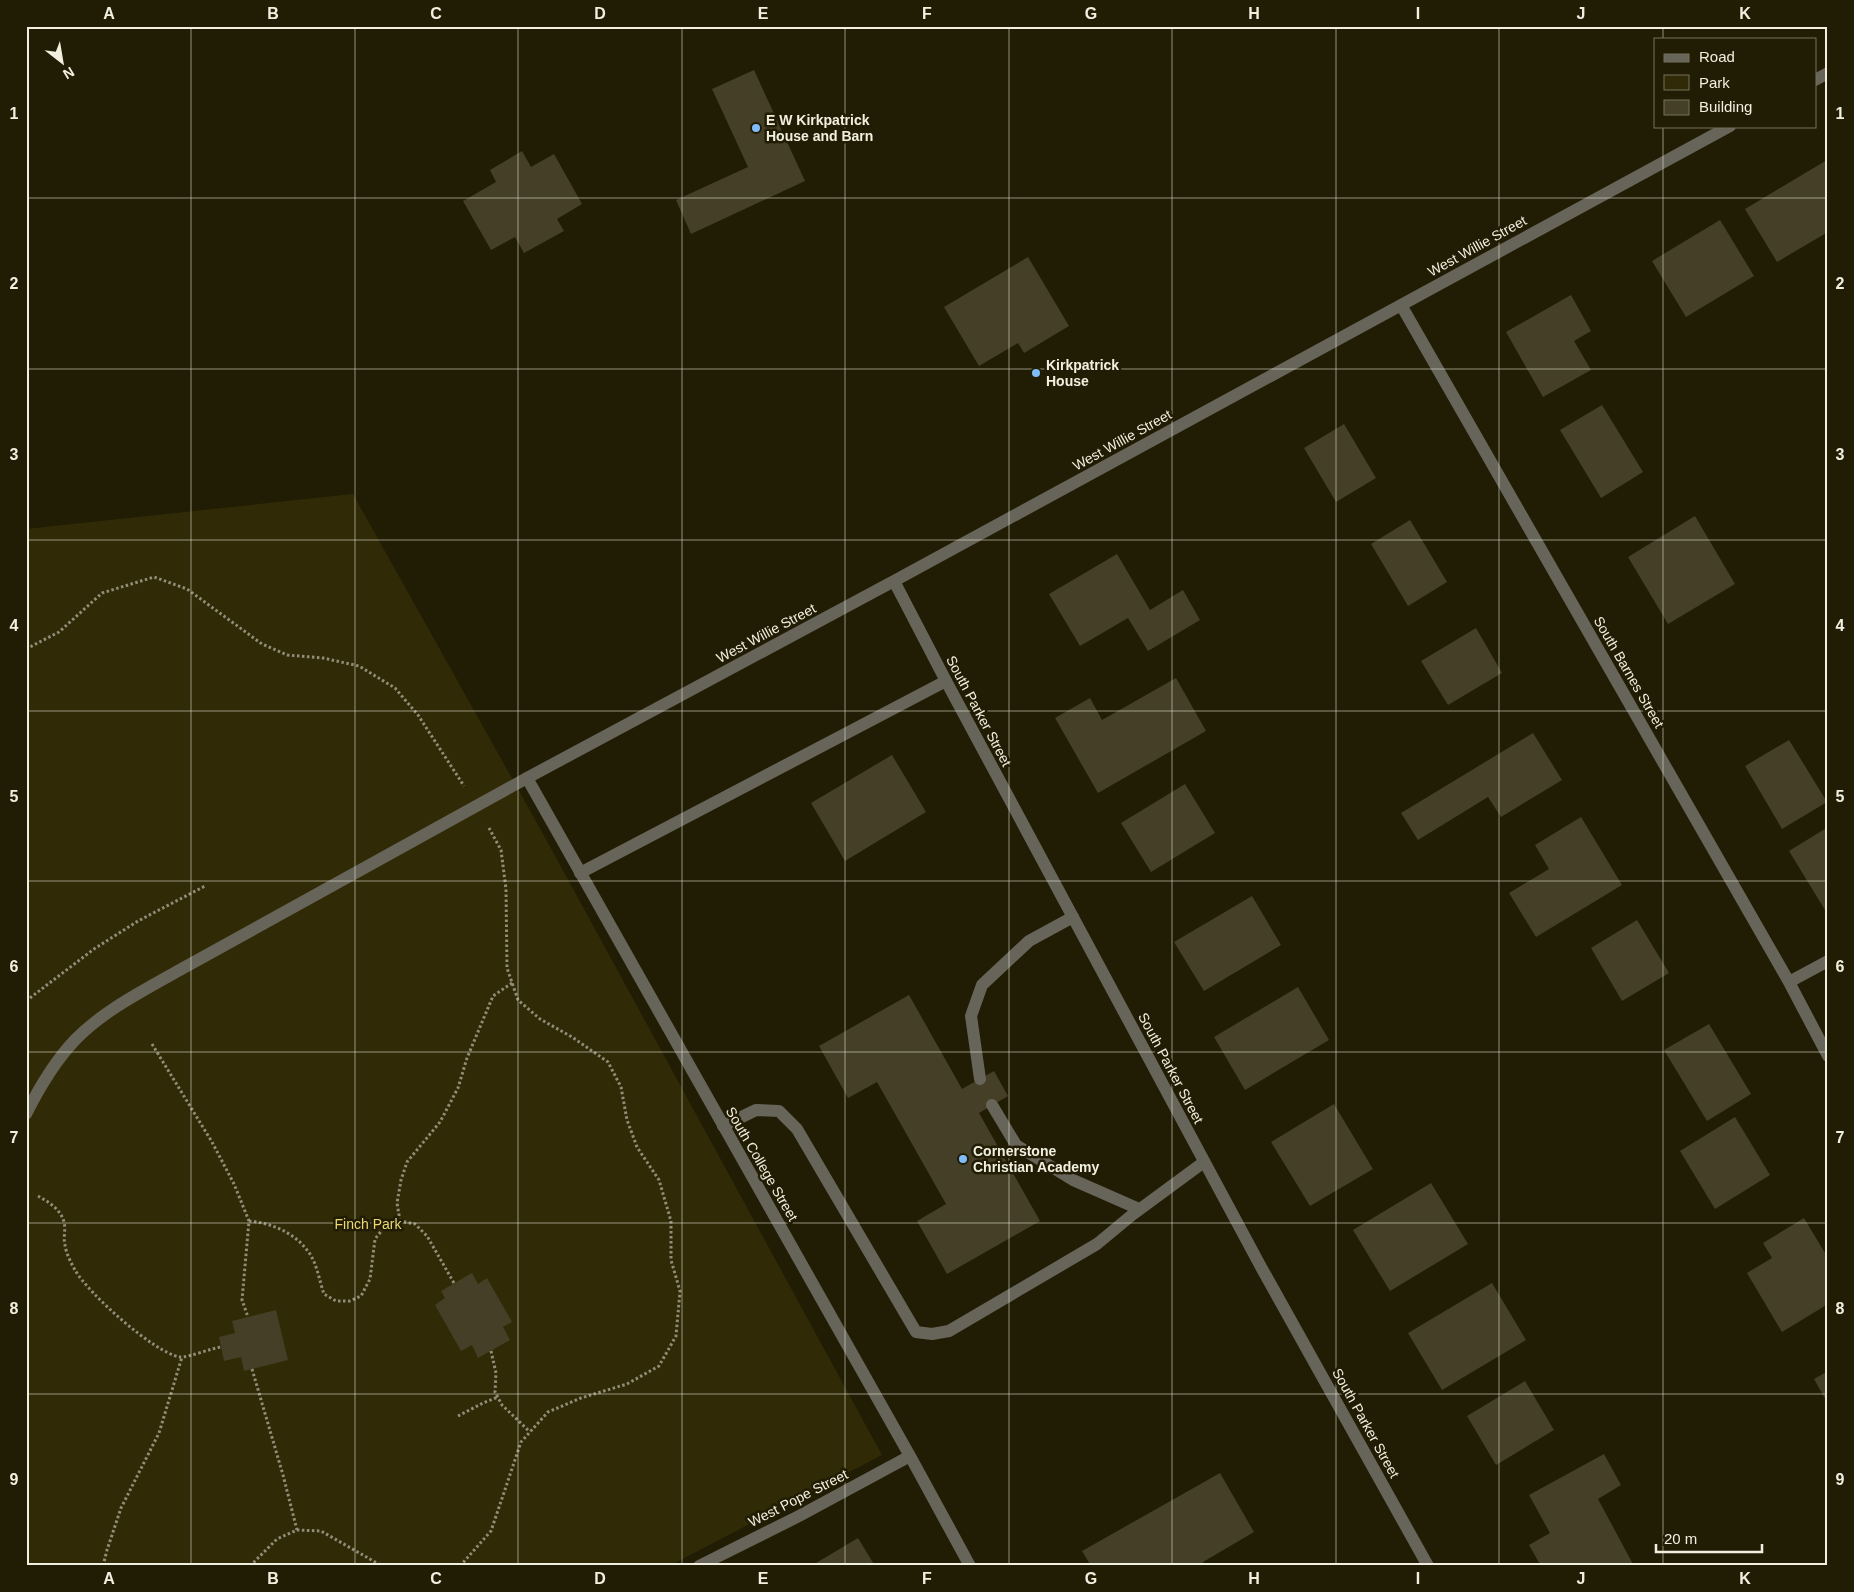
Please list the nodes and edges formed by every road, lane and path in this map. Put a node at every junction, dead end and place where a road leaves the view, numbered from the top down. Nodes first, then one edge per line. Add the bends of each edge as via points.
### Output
1 (1828, 73) edge
2 (1816, 79) edge
3 (1726, 128) edge
4 (1401, 305) junction
5 (894, 581) junction
6 (26, 649) edge
7 (946, 681) junction
8 (527, 778) junction
9 (460, 779) dead end
10 (486, 824) dead end
11 (580, 873) junction
12 (205, 886) dead end
13 (1073, 917) junction
14 (1828, 960) edge
15 (1789, 982) junction
16 (512, 983) junction
17 (26, 1001) edge
18 (152, 1044) dead end
19 (1828, 1056) edge
20 (980, 1079) dead end
21 (992, 1105) dead end
22 (26, 1114) edge
23 (723, 1126) junction
24 (1204, 1162) junction
25 (38, 1196) dead end
26 (1139, 1209) junction
27 (249, 1221) junction
28 (400, 1221) junction
29 (454, 1283) dead end
30 (248, 1316) dead end
31 (221, 1346) dead end
32 (491, 1351) dead end
33 (182, 1357) junction
34 (252, 1369) dead end
35 (498, 1397) junction
36 (458, 1416) dead end
37 (530, 1432) junction
38 (910, 1456) junction
39 (297, 1530) junction
40 (103, 1566) edge
41 (250, 1566) edge
42 (382, 1566) edge
43 (460, 1566) edge
44 (699, 1566) edge
45 (970, 1566) edge
46 (1428, 1566) edge

1 - 2 street
3 - 4 street, West Willie Street
4 - 5 street, West Willie Street
4 - 15 street, South Barnes Street
5 - 7 street, South Parker Street
5 - 8 street, West Willie Street
6 - 9 path via 59,632 102,593 154,578 187,589 262,644 287,655 359,666 395,688 418,715
7 - 11 street
7 - 13 street, South Parker Street
8 - 11 street, South College Street
8 - 22 street, West Willie Street via 127,1000 74,1041 53,1068
10 - 16 path via 501,850 506,888 507,968
11 - 23 street, South College Street
12 - 17 path via 138,921 94,949
13 - 20 street via 1029,941 982,985 971,1016
13 - 24 street, South Parker Street
14 - 15 street
15 - 19 street, South Barnes Street
16 - 28 path via 492,996 454,1096 440,1122 407,1162 397,1204
16 - 37 path via 518,1000 540,1019 608,1062 621,1087 627,1120 637,1147 659,1180 671,1221 671,1260 680,1291 676,1336 659,1366 627,1384 548,1412
18 - 27 path via 212,1142
21 - 26 street via 1016,1145 1073,1180
23 - 26 street via 756,1110 779,1111 797,1129 916,1332 950,1331 1096,1244
23 - 38 street, South College Street
24 - 26 street
24 - 46 street, South Parker Street
25 - 33 path via 54,1206 64,1221 65,1246 76,1271 92,1291 142,1336 167,1352
27 - 28 path via 266,1223 287,1232 307,1250 324,1294 336,1301 350,1301 361,1296 370,1279 375,1239 387,1224
27 - 30 path via 242,1300
28 - 29 path via 415,1224 428,1236
31 - 33 path
32 - 35 path
33 - 40 path via 159,1433 121,1508
34 - 39 path
35 - 36 path
35 - 37 path
37 - 43 path via 520,1442 491,1531
38 - 44 street, West Pope Street
38 - 45 street, South College Street
39 - 41 path via 277,1539
39 - 42 path via 321,1531

